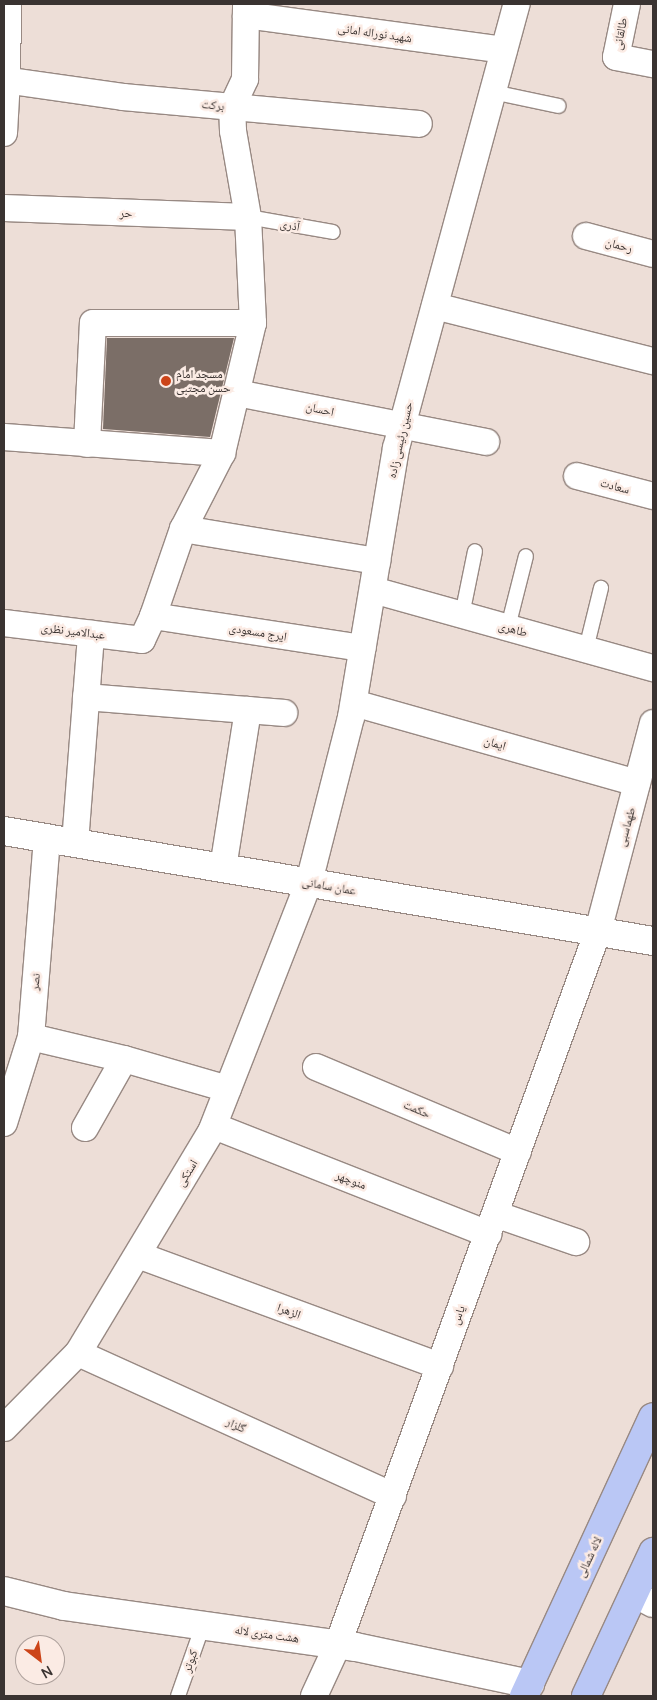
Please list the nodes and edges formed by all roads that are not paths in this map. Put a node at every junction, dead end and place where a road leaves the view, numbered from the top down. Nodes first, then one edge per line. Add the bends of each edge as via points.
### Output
1 (8, 4) edge
2 (517, 4) edge
3 (627, 4) edge
4 (246, 9) edge
5 (504, 50) junction
6 (653, 64) edge
7 (6, 80) edge
8 (493, 92) junction
9 (559, 106) dead end
10 (232, 107) junction
11 (419, 124) dead end
12 (4, 133) edge
13 (4, 208) edge
14 (248, 217) junction
15 (333, 232) dead end
16 (586, 236) dead end
17 (653, 254) edge
18 (435, 306) junction
19 (253, 322) junction
20 (653, 361) edge
21 (237, 392) junction
22 (402, 426) junction
23 (4, 437) edge
24 (486, 442) dead end
25 (87, 444) junction
26 (222, 453) junction
27 (576, 476) dead end
28 (653, 496) edge
29 (183, 529) junction
30 (475, 552) dead end
31 (526, 556) dead end
32 (377, 561) junction
33 (601, 588) dead end
34 (372, 590) junction
35 (462, 615) junction
36 (153, 616) junction
37 (4, 623) edge
38 (508, 628) junction
39 (91, 634) junction
40 (363, 648) junction
41 (586, 649) junction
42 (653, 668) edge
43 (86, 697) junction
44 (354, 703) junction
45 (248, 710) junction
46 (284, 713) dead end
47 (653, 724) edge
48 (637, 784) junction
49 (4, 831) edge
50 (47, 838) junction
51 (75, 843) junction
52 (223, 868) junction
53 (309, 882) junction
54 (598, 931) junction
55 (653, 940) edge
56 (31, 1038) junction
57 (124, 1059) junction
58 (316, 1067) dead end
59 (228, 1088) junction
60 (6, 1110) edge
61 (214, 1126) junction
62 (85, 1128) dead end
63 (518, 1152) junction
64 (492, 1224) junction
65 (576, 1242) dead end
66 (138, 1255) junction
67 (78, 1353) junction
68 (440, 1366) junction
69 (653, 1417) edge
70 (4, 1428) edge
71 (642, 1459) edge
72 (393, 1496) junction
73 (653, 1552) edge
74 (4, 1591) edge
75 (644, 1599) edge
76 (203, 1625) junction
77 (338, 1644) junction
78 (527, 1690) edge
79 (178, 1696) edge
80 (314, 1696) edge
81 (586, 1696) edge

1 - 7 street
2 - 5 street, حسین رئیسی زاده
3 - 6 street, طالقانی via 616,57
4 - 5 street, شهید نوراله امانی
4 - 10 street via 245,79
5 - 8 street, حسین رئیسی زاده
7 - 10 street, برکت via 122,97
7 - 12 street
8 - 9 lane
8 - 18 street, حسین رئیسی زاده
10 - 11 street, برکت
10 - 14 street
13 - 14 street, حر
14 - 15 lane, آذری
14 - 19 street
16 - 17 street, رحمان
18 - 20 street
18 - 22 street, حسین رئیسی زاده
19 - 21 street
19 - 25 street via 93,323
21 - 22 street, احسان
21 - 26 street
22 - 24 street, احسان
22 - 32 street, حسین رئیسی زاده
23 - 25 street
25 - 26 street
26 - 29 street
27 - 28 street, سعادت
29 - 32 street
29 - 36 street
30 - 35 lane
31 - 38 lane
32 - 34 street, حسین رئیسی زاده
33 - 41 lane
34 - 35 street, طاهری
34 - 40 street, حسین رئیسی زاده
35 - 38 street, طاهری
36 - 39 street, عبدالامیر نظری via 142,640
36 - 40 street, ایرج مسعودی
37 - 39 street, عبدالامیر نظری
38 - 41 street, طاهری
39 - 43 street
40 - 44 street, حسین رئیسی زاده
41 - 42 street, طاهری
43 - 45 street
43 - 51 street
44 - 48 street, ایمان
44 - 53 street, حسین رئیسی زاده
45 - 46 street
45 - 52 street
47 - 48 street, طهماسبی
48 - 54 street, طهماسبی
49 - 50 street, عمان سامانی
50 - 51 street, عمان سامانی
50 - 56 street, نصر
51 - 52 street, عمان سامانی
52 - 53 street, عمان سامانی
53 - 54 street, عمان سامانی
53 - 59 street, استکی
54 - 55 street, عمان سامانی
54 - 63 street, یاس
56 - 57 street
56 - 60 street, نصر
57 - 59 street
57 - 62 street
58 - 63 street, حکمت
59 - 61 street, استکی
61 - 64 street, منوچهر
61 - 66 street, استکی
63 - 64 street, یاس
64 - 65 street, منوچهر
64 - 68 street, یاس
66 - 67 street, استکی
66 - 68 street, الزهرا
67 - 70 street, استکی
67 - 72 street, گلزار
68 - 72 street, یاس
69 - 71 main road, لاله شمالی
71 - 78 main road, لاله شمالی
72 - 77 street, یاس
73 - 75 main road
74 - 76 street, هشت متری لاله via 64,1606
75 - 81 main road
76 - 77 street, هشت متری لاله
76 - 79 lane, کبوتر
77 - 78 street, هشت متری لاله
77 - 80 street, یاس

